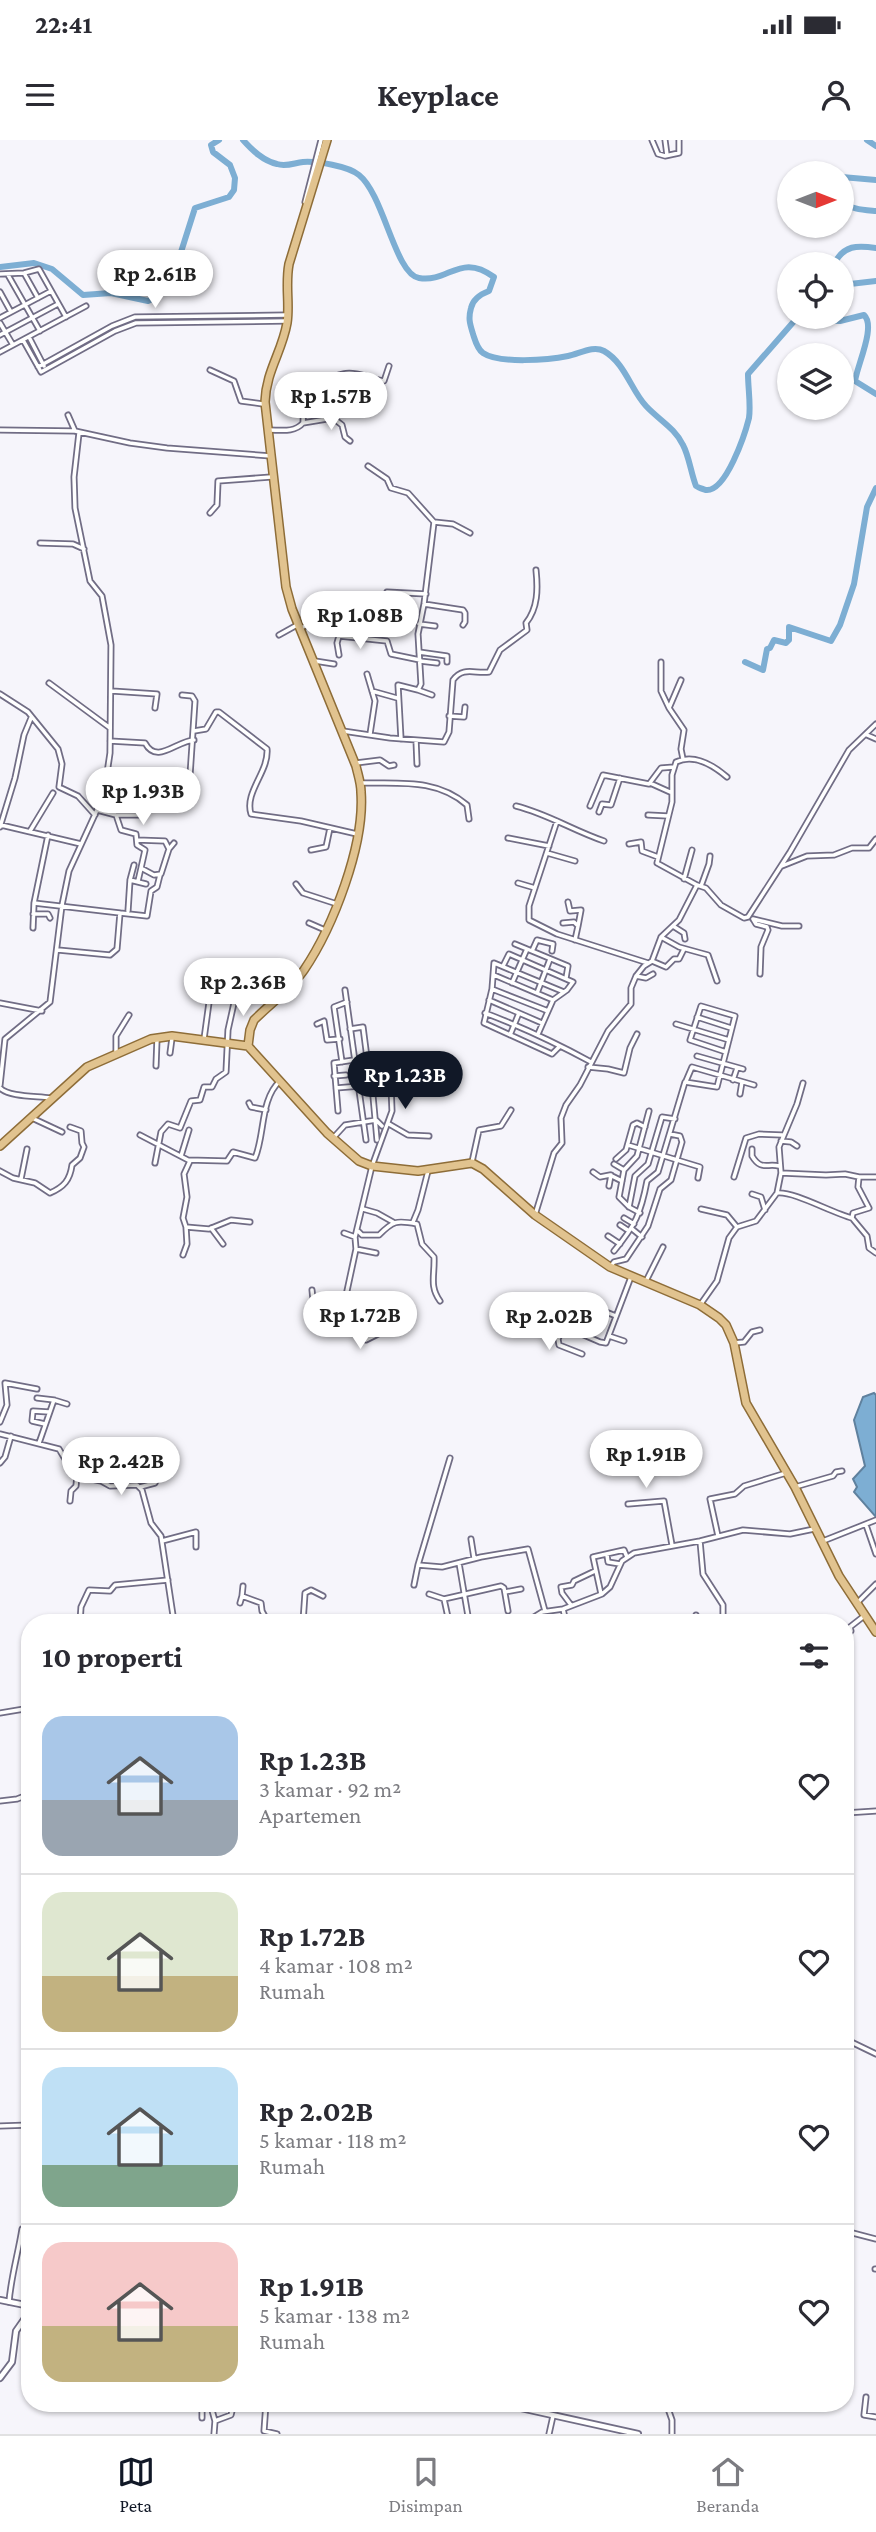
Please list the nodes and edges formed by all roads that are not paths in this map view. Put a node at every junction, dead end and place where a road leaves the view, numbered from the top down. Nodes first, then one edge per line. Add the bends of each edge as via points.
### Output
1 (652, 140) edge
2 (665, 140) edge
3 (679, 140) edge
4 (322, 143) edge
5 (667, 155) junction
6 (24, 273) junction
7 (0, 274) edge
8 (8, 274) junction
9 (51, 291) junction
10 (0, 292) edge
11 (38, 298) junction
12 (58, 304) junction
13 (25, 305) junction
14 (86, 306) dead end
15 (11, 312) junction
16 (66, 317) junction
17 (32, 318) junction
18 (287, 318) junction
19 (0, 320) edge
20 (40, 331) junction
21 (5, 332) junction
22 (0, 335) edge
23 (29, 337) junction
24 (23, 340) junction
25 (13, 345) junction
26 (0, 352) edge
27 (389, 366) dead end
28 (45, 367) junction
29 (210, 370) dead end
30 (265, 404) junction
31 (68, 415) dead end
32 (303, 423) junction
33 (0, 430) edge
34 (269, 430) junction
35 (77, 432) junction
36 (350, 441) dead end
37 (271, 456) junction
38 (368, 466) dead end
39 (274, 477) junction
40 (210, 513) dead end
41 (434, 522) junction
42 (470, 533) dead end
43 (40, 543) dead end
44 (83, 549) junction
45 (536, 570) dead end
46 (426, 593) junction
47 (425, 604) junction
48 (388, 605) dead end
49 (344, 610) dead end
50 (331, 614) junction
51 (419, 624) junction
52 (463, 625) dead end
53 (300, 626) junction
54 (435, 626) dead end
55 (279, 635) dead end
56 (339, 636) junction
57 (419, 652) junction
58 (339, 655) dead end
59 (420, 660) junction
60 (315, 661) junction
61 (447, 662) dead end
62 (661, 662) dead end
63 (437, 663) dead end
64 (334, 664) dead end
65 (367, 674) dead end
66 (681, 680) dead end
67 (50, 683) dead end
68 (418, 690) junction
69 (112, 691) junction
70 (372, 691) junction
71 (0, 694) edge
72 (182, 695) dead end
73 (432, 695) dead end
74 (398, 699) junction
75 (465, 707) dead end
76 (155, 708) dead end
77 (669, 708) junction
78 (449, 716) junction
79 (31, 717) junction
80 (876, 724) edge
81 (110, 728) junction
82 (194, 731) junction
83 (343, 731) junction
84 (370, 734) junction
85 (867, 735) junction
86 (401, 739) junction
87 (876, 739) edge
88 (194, 740) junction
89 (416, 740) junction
90 (110, 741) junction
91 (683, 759) junction
92 (354, 763) junction
93 (417, 764) dead end
94 (394, 765) dead end
95 (674, 767) junction
96 (726, 777) dead end
97 (620, 778) junction
98 (360, 783) junction
99 (650, 783) junction
100 (104, 787) junction
101 (189, 790) dead end
102 (670, 792) junction
103 (53, 793) dead end
104 (174, 797) dead end
105 (133, 803) dead end
106 (516, 806) dead end
107 (590, 806) dead end
108 (599, 812) dead end
109 (96, 813) junction
110 (116, 815) junction
111 (648, 815) dead end
112 (668, 816) junction
113 (469, 819) dead end
114 (557, 821) junction
115 (0, 826) edge
116 (330, 828) junction
117 (30, 831) junction
118 (357, 834) junction
119 (48, 835) junction
120 (508, 838) dead end
121 (876, 838) edge
122 (137, 840) junction
123 (604, 841) dead end
124 (174, 843) dead end
125 (80, 844) junction
126 (629, 844) dead end
127 (549, 846) junction
128 (169, 849) junction
129 (311, 850) dead end
130 (692, 850) dead end
131 (547, 853) junction
132 (710, 856) dead end
133 (658, 857) junction
134 (575, 861) dead end
135 (134, 865) dead end
136 (141, 868) junction
137 (779, 869) junction
138 (160, 875) junction
139 (684, 879) junction
140 (130, 880) junction
141 (138, 881) junction
142 (518, 883) dead end
143 (146, 884) dead end
144 (296, 884) dead end
145 (699, 886) junction
146 (535, 888) junction
147 (34, 902) junction
148 (568, 902) dead end
149 (337, 904) junction
150 (62, 905) junction
151 (128, 911) dead end
152 (120, 913) junction
153 (33, 914) junction
154 (50, 918) dead end
155 (750, 918) junction
156 (309, 923) dead end
157 (563, 923) dead end
158 (578, 926) junction
159 (673, 926) junction
160 (799, 926) dead end
161 (33, 928) dead end
162 (325, 930) junction
163 (661, 937) junction
164 (685, 939) dead end
165 (575, 940) junction
166 (515, 944) dead end
167 (685, 949) junction
168 (58, 950) junction
169 (530, 950) junction
170 (552, 951) dead end
171 (550, 958) junction
172 (522, 961) junction
173 (650, 962) junction
174 (503, 966) junction
175 (254, 968) dead end
176 (546, 970) junction
177 (218, 971) dead end
178 (516, 972) junction
179 (653, 974) dead end
180 (760, 974) dead end
181 (493, 975) junction
182 (636, 976) junction
183 (566, 978) junction
184 (717, 981) dead end
185 (542, 982) junction
186 (512, 983) junction
187 (251, 989) junction
188 (492, 989) junction
189 (345, 990) dead end
190 (564, 992) junction
191 (537, 993) junction
192 (519, 999) junction
193 (489, 1000) junction
194 (553, 1000) junction
195 (347, 1002) junction
196 (526, 1002) junction
197 (0, 1003) edge
198 (270, 1004) junction
199 (42, 1011) junction
200 (518, 1012) junction
201 (548, 1012) junction
202 (485, 1013) junction
203 (130, 1015) dead end
204 (696, 1017) junction
205 (542, 1023) junction
206 (317, 1024) dead end
207 (514, 1024) junction
208 (676, 1024) dead end
209 (732, 1028) junction
210 (351, 1029) junction
211 (693, 1030) junction
212 (533, 1032) junction
213 (538, 1034) junction
214 (637, 1034) dead end
215 (172, 1035) junction
216 (510, 1035) junction
217 (157, 1037) junction
218 (340, 1039) junction
219 (729, 1040) junction
220 (204, 1041) junction
221 (227, 1043) junction
222 (527, 1043) junction
223 (248, 1046) junction
224 (559, 1047) junction
225 (726, 1052) junction
226 (170, 1053) dead end
227 (116, 1054) junction
228 (696, 1056) dead end
229 (354, 1060) junction
230 (589, 1061) junction
231 (342, 1062) junction
232 (723, 1063) junction
233 (414, 1065) dead end
234 (156, 1066) dead end
235 (442, 1067) dead end
236 (588, 1068) junction
237 (737, 1068) junction
238 (743, 1069) dead end
239 (346, 1074) dead end
240 (334, 1076) junction
241 (719, 1076) junction
242 (733, 1080) junction
243 (281, 1081) junction
244 (686, 1081) junction
245 (412, 1082) junction
246 (742, 1082) junction
247 (803, 1083) dead end
248 (358, 1085) junction
249 (754, 1085) dead end
250 (0, 1087) edge
251 (335, 1088) junction
252 (740, 1094) dead end
253 (50, 1098) junction
254 (249, 1103) dead end
255 (266, 1110) junction
256 (511, 1110) dead end
257 (338, 1111) dead end
258 (649, 1111) dead end
259 (30, 1118) junction
260 (675, 1119) junction
261 (376, 1120) junction
262 (363, 1122) junction
263 (351, 1124) junction
264 (389, 1124) junction
265 (382, 1126) dead end
266 (70, 1127) dead end
267 (645, 1127) junction
268 (180, 1128) junction
269 (62, 1132) dead end
270 (352, 1132) dead end
271 (670, 1134) junction
272 (140, 1135) dead end
273 (429, 1136) dead end
274 (332, 1138) junction
275 (782, 1138) junction
276 (366, 1140) dead end
277 (377, 1140) dead end
278 (158, 1145) junction
279 (628, 1145) junction
280 (0, 1146) edge
281 (797, 1146) dead end
282 (639, 1148) junction
283 (27, 1149) dead end
284 (752, 1149) dead end
285 (652, 1152) junction
286 (664, 1155) junction
287 (181, 1156) junction
288 (677, 1159) junction
289 (190, 1160) junction
290 (155, 1163) dead end
291 (472, 1163) junction
292 (372, 1166) junction
293 (429, 1170) junction
294 (624, 1170) junction
295 (781, 1170) junction
296 (0, 1171) edge
297 (593, 1172) dead end
298 (876, 1172) edge
299 (611, 1175) junction
300 (601, 1177) junction
301 (734, 1177) dead end
302 (859, 1177) junction
303 (874, 1177) edge
304 (698, 1178) dead end
305 (20, 1180) junction
306 (622, 1181) junction
307 (778, 1193) junction
308 (752, 1194) dead end
309 (629, 1207) junction
310 (363, 1209) junction
311 (701, 1209) dead end
312 (765, 1210) junction
313 (640, 1213) junction
314 (535, 1215) junction
315 (624, 1218) dead end
316 (852, 1218) junction
317 (250, 1222) dead end
318 (413, 1222) junction
319 (394, 1223) junction
320 (620, 1225) dead end
321 (186, 1227) junction
322 (737, 1227) junction
323 (211, 1228) junction
324 (631, 1228) junction
325 (358, 1231) junction
326 (344, 1233) dead end
327 (608, 1236) dead end
328 (355, 1237) junction
329 (642, 1237) junction
330 (223, 1244) dead end
331 (620, 1244) junction
332 (663, 1247) dead end
333 (356, 1249) junction
334 (614, 1251) dead end
335 (376, 1253) dead end
336 (876, 1253) edge
337 (183, 1255) dead end
338 (610, 1267) junction
339 (631, 1277) junction
340 (645, 1283) junction
341 (312, 1290) dead end
342 (440, 1301) dead end
343 (700, 1305) junction
344 (596, 1308) dead end
345 (617, 1316) junction
346 (341, 1319) junction
347 (554, 1322) dead end
348 (564, 1326) junction
349 (760, 1330) dead end
350 (380, 1333) dead end
351 (610, 1336) junction
352 (624, 1342) dead end
353 (734, 1343) junction
354 (582, 1354) dead end
355 (37, 1389) dead end
356 (2, 1390) edge
357 (37, 1398) dead end
358 (54, 1400) junction
359 (67, 1404) dead end
360 (49, 1412) junction
361 (0, 1422) edge
362 (45, 1424) junction
363 (0, 1434) edge
364 (11, 1436) junction
365 (39, 1443) junction
366 (450, 1458) dead end
367 (0, 1463) edge
368 (163, 1466) dead end
369 (842, 1471) dead end
370 (787, 1472) junction
371 (77, 1475) junction
372 (139, 1487) junction
373 (795, 1487) junction
374 (70, 1501) dead end
375 (628, 1504) dead end
376 (876, 1520) edge
377 (866, 1525) junction
378 (817, 1529) junction
379 (718, 1536) junction
380 (471, 1539) dead end
381 (162, 1541) junction
382 (700, 1541) junction
383 (823, 1542) junction
384 (672, 1545) junction
385 (196, 1547) dead end
386 (876, 1554) edge
387 (607, 1555) junction
388 (626, 1557) junction
389 (474, 1559) junction
390 (459, 1563) junction
391 (620, 1564) junction
392 (418, 1565) junction
393 (596, 1571) junction
394 (168, 1580) junction
395 (876, 1584) edge
396 (414, 1585) dead end
397 (243, 1586) dead end
398 (521, 1589) dead end
399 (505, 1592) junction
400 (429, 1594) dead end
401 (464, 1594) junction
402 (601, 1594) junction
403 (242, 1596) junction
404 (323, 1596) dead end
405 (444, 1598) junction
406 (240, 1603) dead end
407 (856, 1604) junction
408 (571, 1605) junction
409 (563, 1609) junction
410 (508, 1611) dead end
411 (545, 1611) junction
412 (81, 1614) edge
413 (173, 1614) edge
414 (264, 1614) edge
415 (304, 1614) edge
416 (447, 1614) edge
417 (468, 1614) edge
418 (540, 1614) edge
419 (564, 1614) edge
420 (723, 1614) edge
421 (864, 1616) junction
422 (854, 1624) edge
423 (876, 1632) edge
424 (21, 1710) edge
425 (0, 1713) edge
426 (21, 1797) edge
427 (0, 1801) edge
428 (876, 1811) edge
429 (854, 1812) edge
430 (854, 2043) edge
431 (876, 2054) edge
432 (21, 2125) edge
433 (0, 2126) edge
434 (854, 2233) edge
435 (21, 2237) edge
436 (876, 2239) edge
437 (0, 2300) edge
438 (9, 2302) junction
439 (21, 2306) edge
440 (21, 2324) edge
441 (0, 2378) edge
442 (866, 2397) dead end
443 (202, 2412) edge
444 (212, 2412) edge
445 (232, 2412) edge
446 (265, 2412) edge
447 (539, 2412) edge
448 (670, 2412) edge
449 (553, 2416) junction
450 (876, 2417) edge
451 (202, 2418) dead end
452 (215, 2421) junction
453 (262, 2433) edge
454 (214, 2434) edge
455 (277, 2434) edge
456 (549, 2434) edge
457 (638, 2434) edge
458 (672, 2434) edge

1 - 5 street via 658,154
2 - 5 street
3 - 5 street via 679,153
4 - 18 main road via 286,278
6 - 8 street
6 - 9 street via 39,269
6 - 11 street
7 - 8 street
8 - 13 street
9 - 11 street
9 - 12 street
10 - 15 street
11 - 13 street
12 - 16 street
12 - 17 street
13 - 15 street
13 - 17 street
14 - 16 street
15 - 19 street
16 - 20 street
17 - 20 street
17 - 21 street
18 - 28 street via 135,317
18 - 30 main road via 265,385
19 - 21 street
20 - 23 street
21 - 22 street
21 - 25 street
23 - 24 street
23 - 28 street
24 - 25 street
24 - 28 street via 38,367
25 - 26 street
27 - 32 street via 384,381 342,374 304,393
29 - 30 street via 232,379 242,401
30 - 34 main road
31 - 35 street
32 - 34 street via 293,430
32 - 36 street via 333,418
33 - 35 street
34 - 37 main road
35 - 37 street via 167,448
35 - 44 street via 75,509
37 - 39 main road
38 - 41 street via 387,479 390,487 408,493
39 - 40 street via 219,481 217,505
39 - 53 main road via 286,587
41 - 42 street via 453,524
41 - 46 street
43 - 44 street via 73,544
44 - 69 street via 91,583 102,596 106,614
45 - 78 street via 537,596 527,630 500,650 489,672 457,675
46 - 47 street
46 - 48 street via 387,592
47 - 51 street
47 - 52 street via 463,610
49 - 50 street
50 - 53 street
50 - 56 street
51 - 54 street
51 - 57 street
53 - 55 street
53 - 60 main road
56 - 58 street
56 - 59 street via 387,641 391,654
57 - 59 street
57 - 61 street via 447,656
59 - 63 street
59 - 68 street
60 - 64 street
60 - 83 main road
62 - 77 street via 661,691
65 - 70 street
66 - 77 street
67 - 81 street
68 - 73 street
68 - 74 street via 398,685
69 - 76 street via 156,694
69 - 81 street
70 - 74 street
70 - 84 street via 375,704
71 - 79 street
72 - 82 street via 195,698
74 - 86 street
75 - 78 street via 464,717
77 - 91 street via 684,730
78 - 89 street via 444,742
79 - 109 street via 59,752 59,787 78,796
79 - 115 street
80 - 85 street
81 - 90 street
82 - 88 street
82 - 116 street via 206,729 219,712 267,750 251,814
83 - 84 street
83 - 92 main road
84 - 86 street
85 - 87 street
85 - 137 street via 849,750
86 - 89 street
88 - 90 street via 153,752 144,742
88 - 101 street
89 - 93 street
90 - 100 street
91 - 95 street
91 - 96 street via 705,762
92 - 94 street via 380,760
92 - 98 main road
95 - 99 street via 660,769
95 - 102 street
97 - 99 street
97 - 107 street via 602,775
97 - 108 street via 611,805 603,804
98 - 113 street via 443,789 467,805
98 - 118 main road
99 - 102 street
100 - 105 street via 129,795
100 - 109 street
102 - 112 street
103 - 117 street
104 - 110 street via 147,798 144,815
106 - 114 street
109 - 110 street
109 - 125 street
110 - 122 street via 121,830 134,833
111 - 112 street
112 - 133 street
114 - 123 street
114 - 127 street
115 - 117 street
116 - 118 street
116 - 129 street via 326,847
117 - 119 street
118 - 149 main road
119 - 125 street
119 - 147 street
120 - 127 street
121 - 137 street via 869,848 807,856
122 - 128 street via 165,841
122 - 136 street via 145,850
124 - 128 street
125 - 150 street
126 - 133 street via 640,842 642,851
127 - 131 street
128 - 138 street
130 - 139 street
131 - 134 street
131 - 146 street
132 - 145 street
133 - 139 street via 658,866
135 - 140 street
136 - 138 street
136 - 141 street
137 - 155 street
138 - 152 street via 151,891 147,916
139 - 145 street
140 - 141 street
140 - 151 street
141 - 143 street
142 - 146 street
144 - 149 street via 303,893
145 - 155 street via 720,905 741,918
145 - 159 street
146 - 165 street via 530,922
147 - 150 street
147 - 153 street
148 - 158 street via 570,911 584,910
149 - 162 main road
150 - 152 street
150 - 168 street
152 - 168 street via 113,954
153 - 154 street
153 - 161 street
155 - 160 street
155 - 180 street via 768,930 761,947
156 - 162 street
157 - 158 street
158 - 165 street
159 - 163 street
159 - 164 street
162 - 198 main road via 302,972
163 - 167 street
163 - 173 street
165 - 173 street
166 - 169 street
167 - 173 street via 666,967
167 - 184 street via 708,955
168 - 199 street via 50,1003
169 - 170 street via 537,940 552,944
169 - 171 street
169 - 172 street
171 - 176 street
171 - 183 street via 568,966
172 - 174 street via 508,955
172 - 176 street
172 - 178 street
173 - 182 street
174 - 178 street
174 - 181 street via 494,963
175 - 187 street
176 - 183 street
176 - 185 street
177 - 220 street via 211,988
178 - 185 street
178 - 186 street
179 - 182 street
181 - 186 street
181 - 188 street
182 - 230 street via 631,1004
183 - 190 street via 573,982
185 - 190 street
185 - 191 street
186 - 191 street
187 - 198 street
187 - 221 street via 237,991
188 - 192 street
188 - 193 street
189 - 195 street
190 - 194 street
191 - 194 street
192 - 196 street
192 - 200 street
193 - 200 street
193 - 202 street
194 - 201 street
195 - 210 street
195 - 218 street via 334,1007
196 - 200 street
196 - 201 street
197 - 199 street
198 - 223 main road via 252,1023
199 - 250 street via 5,1040
200 - 205 street
200 - 207 street
201 - 205 street
202 - 207 street
202 - 216 street via 484,1024
203 - 227 street via 116,1037
204 - 209 street
204 - 209 street via 701,1006 734,1015
204 - 211 street
205 - 213 street
206 - 218 street via 324,1021 327,1040
207 - 212 street
207 - 216 street
208 - 211 street
209 - 219 street
210 - 229 street
210 - 229 street via 363,1027 367,1058
211 - 219 street
211 - 225 street via 691,1041
212 - 213 street
212 - 222 street
213 - 224 street
214 - 236 street via 624,1073
215 - 217 main road
215 - 220 main road
215 - 226 street
216 - 222 street
217 - 227 main road
217 - 234 street
218 - 231 street
219 - 225 street
220 - 221 main road
221 - 223 main road
221 - 268 street via 227,1070 212,1087 204,1087 200,1100 191,1101
222 - 224 street via 552,1054
223 - 243 main road
224 - 230 street
225 - 232 street
227 - 253 main road via 87,1067
228 - 232 street
229 - 231 street
229 - 248 street
230 - 236 street
231 - 240 street via 334,1063
232 - 237 street
232 - 241 street
233 - 245 street
235 - 245 street via 431,1067 425,1080
236 - 314 street via 564,1110 562,1143 554,1153
237 - 238 street
237 - 242 street
239 - 240 street
240 - 251 street
241 - 242 street
241 - 244 street via 691,1068
241 - 244 street via 714,1088
242 - 246 street
243 - 255 street
243 - 274 main road
244 - 260 street
245 - 264 street via 391,1085
246 - 249 street
246 - 252 street
247 - 275 street
248 - 251 street
248 - 261 street via 372,1085
248 - 262 street
250 - 253 street via 22,1096
251 - 257 street
253 - 259 main road
254 - 255 street
255 - 289 street via 256,1158 233,1152 227,1161
256 - 291 street via 501,1126 479,1129
258 - 267 street
259 - 269 street
259 - 280 main road
260 - 271 street
260 - 285 street via 662,1117
261 - 262 street
261 - 265 street
261 - 277 street
262 - 263 street
262 - 276 street
263 - 270 street
263 - 274 street via 342,1126
264 - 273 street via 408,1136
264 - 292 street
266 - 305 street via 82,1130 84,1147 67,1183 50,1193
267 - 279 street via 633,1125
267 - 282 street
268 - 278 street via 167,1125
268 - 287 street via 180,1132 188,1132
271 - 286 street
271 - 288 street via 682,1140
272 - 278 street
274 - 292 main road
275 - 281 street
275 - 295 street
275 - 301 street via 759,1134 746,1138
278 - 287 street
278 - 290 street
279 - 282 street
279 - 294 street via 615,1161
282 - 285 street
282 - 294 street
283 - 305 street
284 - 295 street via 760,1165 776,1165
285 - 286 street
285 - 309 street via 635,1176
286 - 288 street
286 - 313 street via 659,1172 646,1183
287 - 289 street
288 - 304 street via 700,1167
288 - 329 street
289 - 321 street via 184,1174
291 - 293 main road
291 - 314 main road
292 - 293 main road
292 - 310 street
293 - 318 street
294 - 306 street
295 - 302 street
295 - 307 street
296 - 305 street
297 - 300 street
298 - 303 street
299 - 300 street
299 - 300 street via 609,1185
299 - 306 street
302 - 303 street
302 - 316 street via 858,1187 869,1208 853,1213
306 - 309 street via 620,1199
307 - 312 street
307 - 316 street
308 - 312 street via 761,1197
309 - 313 street
310 - 319 street
310 - 325 street
311 - 322 street via 727,1215
312 - 322 street via 756,1221
313 - 324 street
314 - 338 main road
315 - 324 street
316 - 336 street
317 - 323 street via 234,1220
318 - 319 street
318 - 342 street via 422,1244 434,1257 431,1283
319 - 325 street via 379,1235
320 - 324 street
321 - 323 street
321 - 337 street
322 - 343 street via 723,1254 717,1281
323 - 330 street
324 - 329 street
324 - 331 street
325 - 328 street
326 - 328 street
327 - 331 street
328 - 333 street
329 - 338 street via 624,1260
331 - 334 street
332 - 340 street
333 - 335 street
333 - 346 street
338 - 339 main road
339 - 340 main road
339 - 345 street
340 - 343 main road
341 - 346 street via 313,1300 324,1305 329,1316
343 - 353 main road via 726,1325
344 - 345 street
345 - 351 street
346 - 350 street via 339,1330 363,1339
347 - 348 street
348 - 351 street via 603,1343
348 - 354 street via 559,1345
349 - 353 street via 744,1342
351 - 352 street
353 - 370 main road via 746,1403
355 - 356 street via 5,1383
356 - 361 street via 7,1405
357 - 358 street
358 - 359 street
358 - 360 street
360 - 362 street
360 - 362 street via 33,1410 32,1421
362 - 365 street
363 - 364 street
364 - 365 street
364 - 367 street
365 - 371 street via 59,1449
366 - 392 street
368 - 372 street via 155,1483
369 - 373 street
370 - 373 main road
370 - 379 street via 710,1499
371 - 372 street via 110,1486
371 - 374 street
372 - 381 street
373 - 378 main road
375 - 384 street via 664,1501
376 - 377 street
377 - 383 street
377 - 386 street
378 - 379 street via 790,1534 750,1529
378 - 383 main road
379 - 382 street
380 - 389 street
381 - 385 street via 199,1532
381 - 394 street
382 - 384 street
382 - 420 street via 703,1574 723,1605
383 - 407 main road
384 - 388 street
387 - 388 street via 624,1550
387 - 391 street via 608,1562
387 - 393 street via 593,1557
388 - 391 street
389 - 390 street
389 - 411 street via 528,1549
390 - 392 street
390 - 401 street
391 - 402 street via 610,1587
392 - 396 street
393 - 402 street
393 - 408 street via 562,1587
394 - 412 street via 115,1585 110,1591 89,1590
394 - 413 street
395 - 407 street
397 - 403 street
398 - 399 street
399 - 401 street via 499,1586
399 - 410 street
400 - 405 street
401 - 405 street
401 - 417 street
402 - 408 street
403 - 406 street
403 - 414 street via 261,1603
404 - 415 street via 306,1591
405 - 416 street
407 - 421 main road
408 - 409 street
409 - 411 street
409 - 419 street
411 - 418 street
421 - 422 street
421 - 423 main road
424 - 425 street
426 - 427 street
428 - 429 street
430 - 431 street
432 - 433 street
434 - 436 street
435 - 438 street
437 - 438 street
438 - 439 street
440 - 441 street via 12,2362
442 - 450 street via 864,2415
443 - 451 street
444 - 452 street
445 - 452 street
446 - 453 street
447 - 449 street
448 - 458 street
449 - 456 street
449 - 457 street
452 - 454 street
453 - 455 street

